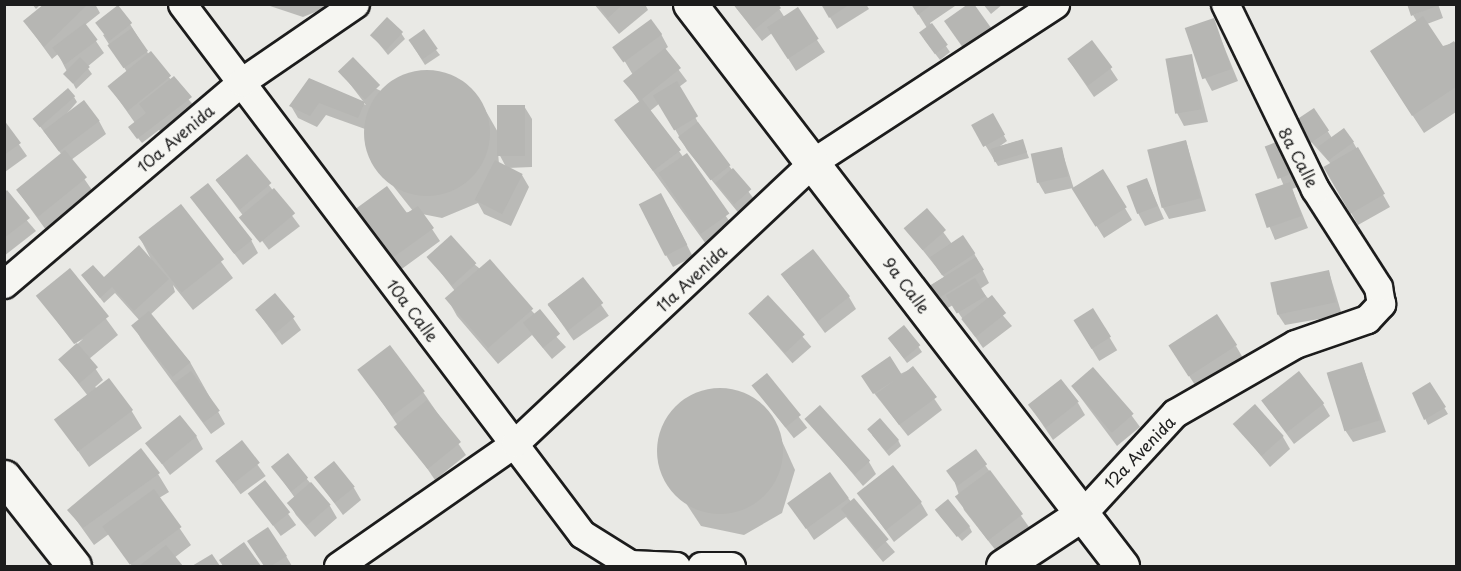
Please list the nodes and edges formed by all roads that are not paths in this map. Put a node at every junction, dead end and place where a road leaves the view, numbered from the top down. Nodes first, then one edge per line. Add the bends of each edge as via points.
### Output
1 (183, 4) edge
2 (355, 4) edge
3 (690, 4) edge
4 (1055, 4) edge
5 (1225, 4) edge
6 (241, 82) junction
7 (813, 162) junction
8 (4, 284) edge
9 (1381, 303) joint
10 (515, 443) junction
11 (4, 477) edge
12 (1082, 514) junction
13 (74, 567) edge
14 (338, 567) edge
15 (676, 567) edge
16 (701, 567) edge
17 (731, 567) edge
18 (1003, 567) edge
19 (1122, 567) edge

1 - 6 street, 10a Calle
2 - 6 street, 10a Avenida
3 - 7 street, 9a Calle
4 - 7 street, 11a Avenida
5 - 9 street, 8a Calle via 1315,189 1378,287
6 - 8 street, 10a Avenida
6 - 10 street, 10a Calle
7 - 10 street, 11a Avenida
7 - 12 street, 9a Calle
9 - 12 street, 12a Avenida via 1367,319 1296,344 1175,413
10 - 14 street, 11a Avenida
10 - 15 street, 10a Calle via 582,534 630,564
11 - 13 street
12 - 18 street, 12a Avenida
12 - 19 street, 9a Calle
16 - 17 street

